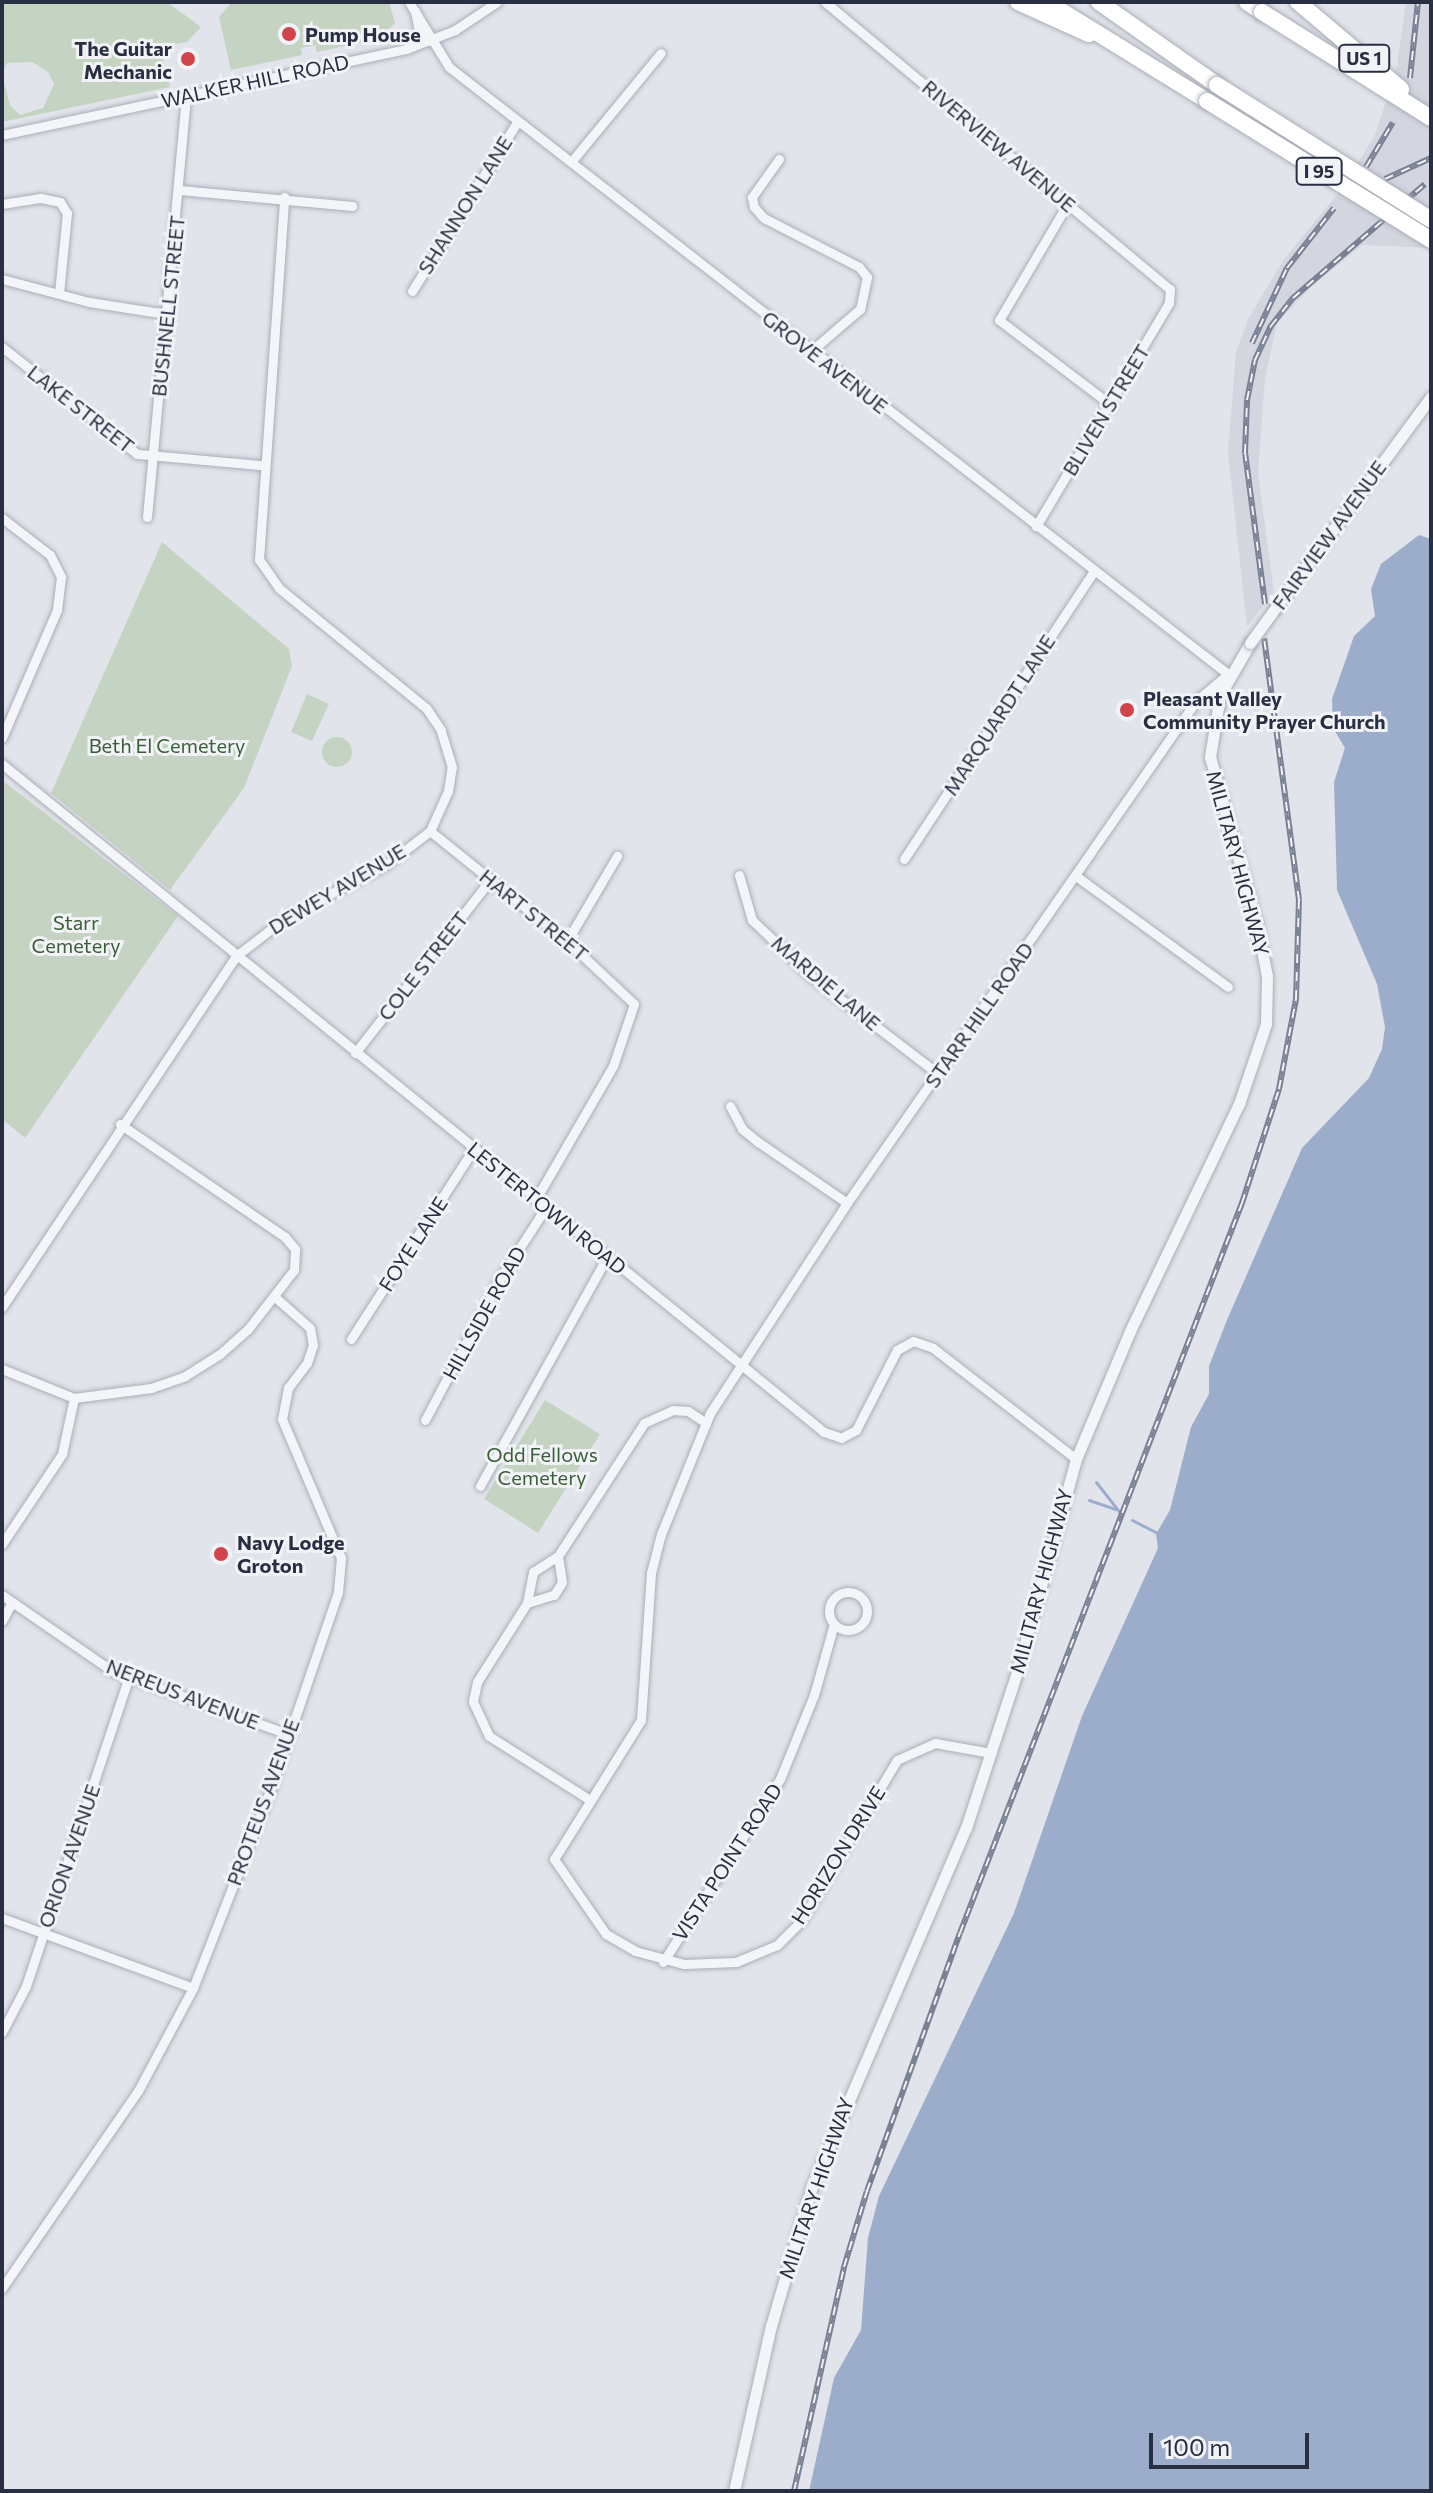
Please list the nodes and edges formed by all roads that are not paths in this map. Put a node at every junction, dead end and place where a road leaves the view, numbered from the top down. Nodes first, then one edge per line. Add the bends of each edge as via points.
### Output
1 (497, 2) edge
2 (825, 2) edge
3 (1018, 2) edge
4 (1047, 2) edge
5 (1099, 2) edge
6 (1247, 2) edge
7 (1298, 2) edge
8 (412, 4) edge
9 (1110, 39) junction
10 (431, 41) junction
11 (661, 53) dead end
12 (186, 95) junction
13 (1431, 115) edge
14 (518, 121) junction
15 (2, 135) edge
16 (779, 159) dead end
17 (571, 162) junction
18 (180, 190) junction
19 (284, 197) junction
20 (1068, 203) junction
21 (2, 204) edge
22 (352, 206) dead end
23 (1431, 220) edge
24 (1431, 240) edge
25 (2, 279) edge
26 (412, 291) dead end
27 (1171, 292) joint
28 (59, 293) junction
29 (166, 314) junction
30 (2, 347) edge
31 (811, 351) junction
32 (1431, 397) edge
33 (1111, 405) junction
34 (153, 456) junction
35 (261, 465) junction
36 (147, 517) dead end
37 (2, 518) edge
38 (1036, 526) junction
39 (1094, 571) junction
40 (1228, 674) junction
41 (2, 738) edge
42 (2, 764) edge
43 (430, 831) junction
44 (617, 856) dead end
45 (904, 859) dead end
46 (739, 875) dead end
47 (1076, 876) junction
48 (491, 879) junction
49 (567, 941) junction
50 (236, 956) junction
51 (1228, 987) dead end
52 (355, 1053) junction
53 (938, 1074) junction
54 (730, 1106) dead end
55 (120, 1124) junction
56 (474, 1148) junction
57 (536, 1199) junction
58 (847, 1203) junction
59 (546, 1207) junction
60 (607, 1257) junction
61 (275, 1297) junction
62 (2, 1307) edge
63 (351, 1339) dead end
64 (741, 1366) junction
65 (2, 1369) edge
66 (74, 1398) junction
67 (425, 1420) dead end
68 (706, 1423) junction
69 (1076, 1459) junction
70 (480, 1486) dead end
71 (2, 1544) edge
72 (558, 1556) junction
73 (2, 1595) edge
74 (527, 1603) junction
75 (11, 1604) junction
76 (2, 1621) edge
77 (834, 1624) junction
78 (129, 1677) junction
79 (288, 1734) junction
80 (991, 1753) junction
81 (590, 1800) junction
82 (2, 1918) edge
83 (44, 1932) junction
84 (663, 1962) junction
85 (193, 1988) junction
86 (2, 2032) edge
87 (2, 2288) edge
88 (734, 2491) edge

1 - 10 street, WALKER HILL ROAD
2 - 20 street, RIVERVIEW AVENUE
3 - 9 highway via 1063,25
4 - 9 highway, I 95
5 - 23 highway, bridge via 1217,85
6 - 13 highway, bridge
7 - 13 highway, US 1, bridge
8 - 10 street, GROVE AVENUE
9 - 24 highway, I 95, bridge
10 - 12 street, WALKER HILL ROAD
10 - 14 street, GROVE AVENUE via 443,61
11 - 17 street
12 - 15 street, WALKER HILL ROAD
12 - 18 street, BUSHNELL STREET
14 - 17 street, GROVE AVENUE
14 - 26 street, SHANNON LANE
16 - 31 street via 752,197 754,207 764,218 859,267 867,277 860,309
17 - 31 street, GROVE AVENUE
18 - 19 street
18 - 29 street, BUSHNELL STREET
19 - 22 street
19 - 35 street
20 - 27 street, RIVERVIEW AVENUE
20 - 33 street via 999,320
21 - 28 street via 41,198 60,202 67,230
25 - 28 street
27 - 33 street, BLIVEN STREET
28 - 29 street
29 - 34 street, BUSHNELL STREET
30 - 34 street, LAKE STREET via 137,454
31 - 38 street, GROVE AVENUE
32 - 40 street, FAIRVIEW AVENUE, bridge
33 - 38 street, BLIVEN STREET
34 - 35 street, LAKE STREET
34 - 36 street, BUSHNELL STREET
35 - 43 street via 259,559 265,572 426,708 441,730 452,767 448,791
37 - 41 street via 50,555 61,577 57,610
38 - 39 street, GROVE AVENUE
39 - 40 street, GROVE AVENUE
39 - 45 street, MARQUARDT LANE
40 - 47 street, STARR HILL ROAD via 1196,701
40 - 69 street, MILITARY HIGHWAY via 1213,719 1210,757 1257,925 1267,976 1266,1024 1239,1104 1130,1331
42 - 50 street, LESTERTOWN ROAD
43 - 48 street, HART STREET
43 - 50 street, DEWEY AVENUE via 361,879 288,916
44 - 49 street
46 - 53 street, MARDIE LANE via 752,920 813,978
47 - 51 street
47 - 53 street, STARR HILL ROAD
48 - 49 street, HART STREET
48 - 52 street, COLE STREET
49 - 57 street, HART STREET via 634,1004 613,1066
50 - 52 street, LESTERTOWN ROAD
50 - 55 street, DEWEY AVENUE
52 - 56 street, LESTERTOWN ROAD
53 - 58 street, STARR HILL ROAD
54 - 58 street via 742,1129
55 - 61 street via 285,1237 297,1260
55 - 62 street, DEWEY AVENUE
56 - 57 street, LESTERTOWN ROAD
56 - 63 street, FOYE LANE
57 - 59 street, LESTERTOWN ROAD
58 - 64 street, STARR HILL ROAD
59 - 60 street, LESTERTOWN ROAD
59 - 67 street, HILLSIDE ROAD via 499,1280
60 - 64 street, LESTERTOWN ROAD
60 - 70 street
61 - 66 street via 220,1354 185,1376 151,1388
61 - 79 street, PROTEUS AVENUE via 310,1328 313,1345 288,1388 282,1419 341,1558 338,1592
64 - 68 street, STARR HILL ROAD
64 - 69 street, LESTERTOWN ROAD via 824,1432 841,1438 856,1430 897,1350 913,1341 923,1343
65 - 66 street
66 - 71 street via 62,1454
68 - 72 street via 681,1410 653,1415
68 - 81 street, STARR HILL ROAD via 651,1573 641,1720
69 - 80 street, MILITARY HIGHWAY
72 - 74 street via 533,1572
72 - 74 street via 562,1582 554,1595
73 - 75 street, NEREUS AVENUE
74 - 81 street via 477,1682 477,1717 502,1747
75 - 76 street
75 - 78 street, NEREUS AVENUE
77 - 77 street, VISTA POINT ROAD via 844,1630 861,1625 867,1609 862,1598 845,1592 835,1597 829,1607
77 - 84 street, VISTA POINT ROAD via 814,1695 780,1779
78 - 79 street, NEREUS AVENUE
78 - 83 street, ORION AVENUE
79 - 85 street, PROTEUS AVENUE
80 - 84 street, HORIZON DRIVE via 935,1743 897,1760 801,1921 777,1945 736,1962
80 - 88 street, MILITARY HIGHWAY via 930,1920 862,2063 811,2189 771,2326
81 - 84 street, HORIZON DRIVE via 554,1859 606,1934
82 - 83 street
83 - 85 street
83 - 86 street, ORION AVENUE via 26,1986
85 - 87 street, PROTEUS AVENUE via 138,2091

